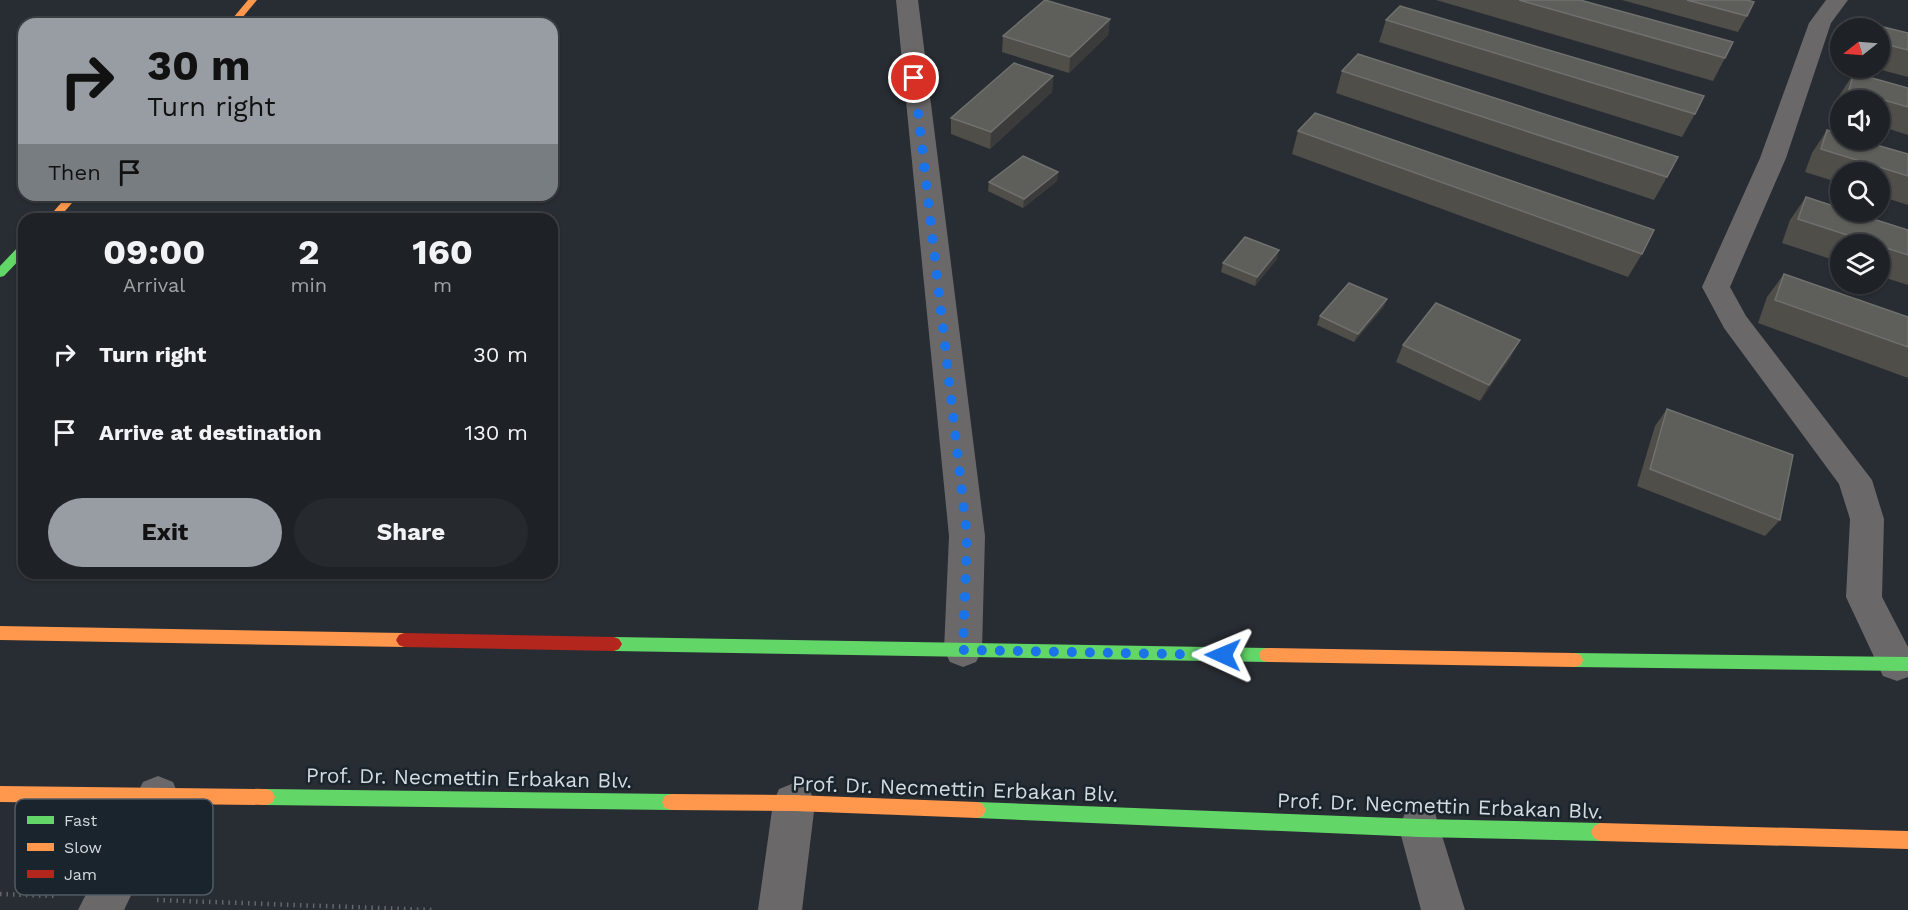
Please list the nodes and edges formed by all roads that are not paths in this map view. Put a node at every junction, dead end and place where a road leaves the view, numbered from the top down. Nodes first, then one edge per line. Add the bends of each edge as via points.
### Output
1 (253, 0) edge
2 (907, 0) edge
3 (1837, 0) edge
4 (237, 18) edge
5 (68, 201) edge
6 (58, 213) edge
7 (18, 254) edge
8 (0, 273) edge
9 (0, 633) edge
10 (963, 650) junction
11 (1902, 664) edge
12 (0, 794) edge
13 (158, 796) junction
14 (156, 799) edge
15 (794, 803) junction
16 (1420, 828) junction
17 (1908, 840) edge
18 (780, 910) edge
19 (1443, 910) edge

1 - 4 main road
2 - 10 street via 967,536
3 - 11 street via 1821,23 1773,158 1716,287 1734,321 1855,480 1867,519 1864,597
5 - 6 main road
7 - 8 main road
9 - 10 main road
10 - 11 main road
12 - 13 main road, Prof. Dr. Necmettin Erbakan Blv.
13 - 14 street
13 - 15 main road, Prof. Dr. Necmettin Erbakan Blv.
15 - 16 main road, Prof. Dr. Necmettin Erbakan Blv.
15 - 18 street
16 - 17 main road, Prof. Dr. Necmettin Erbakan Blv.
16 - 19 street

